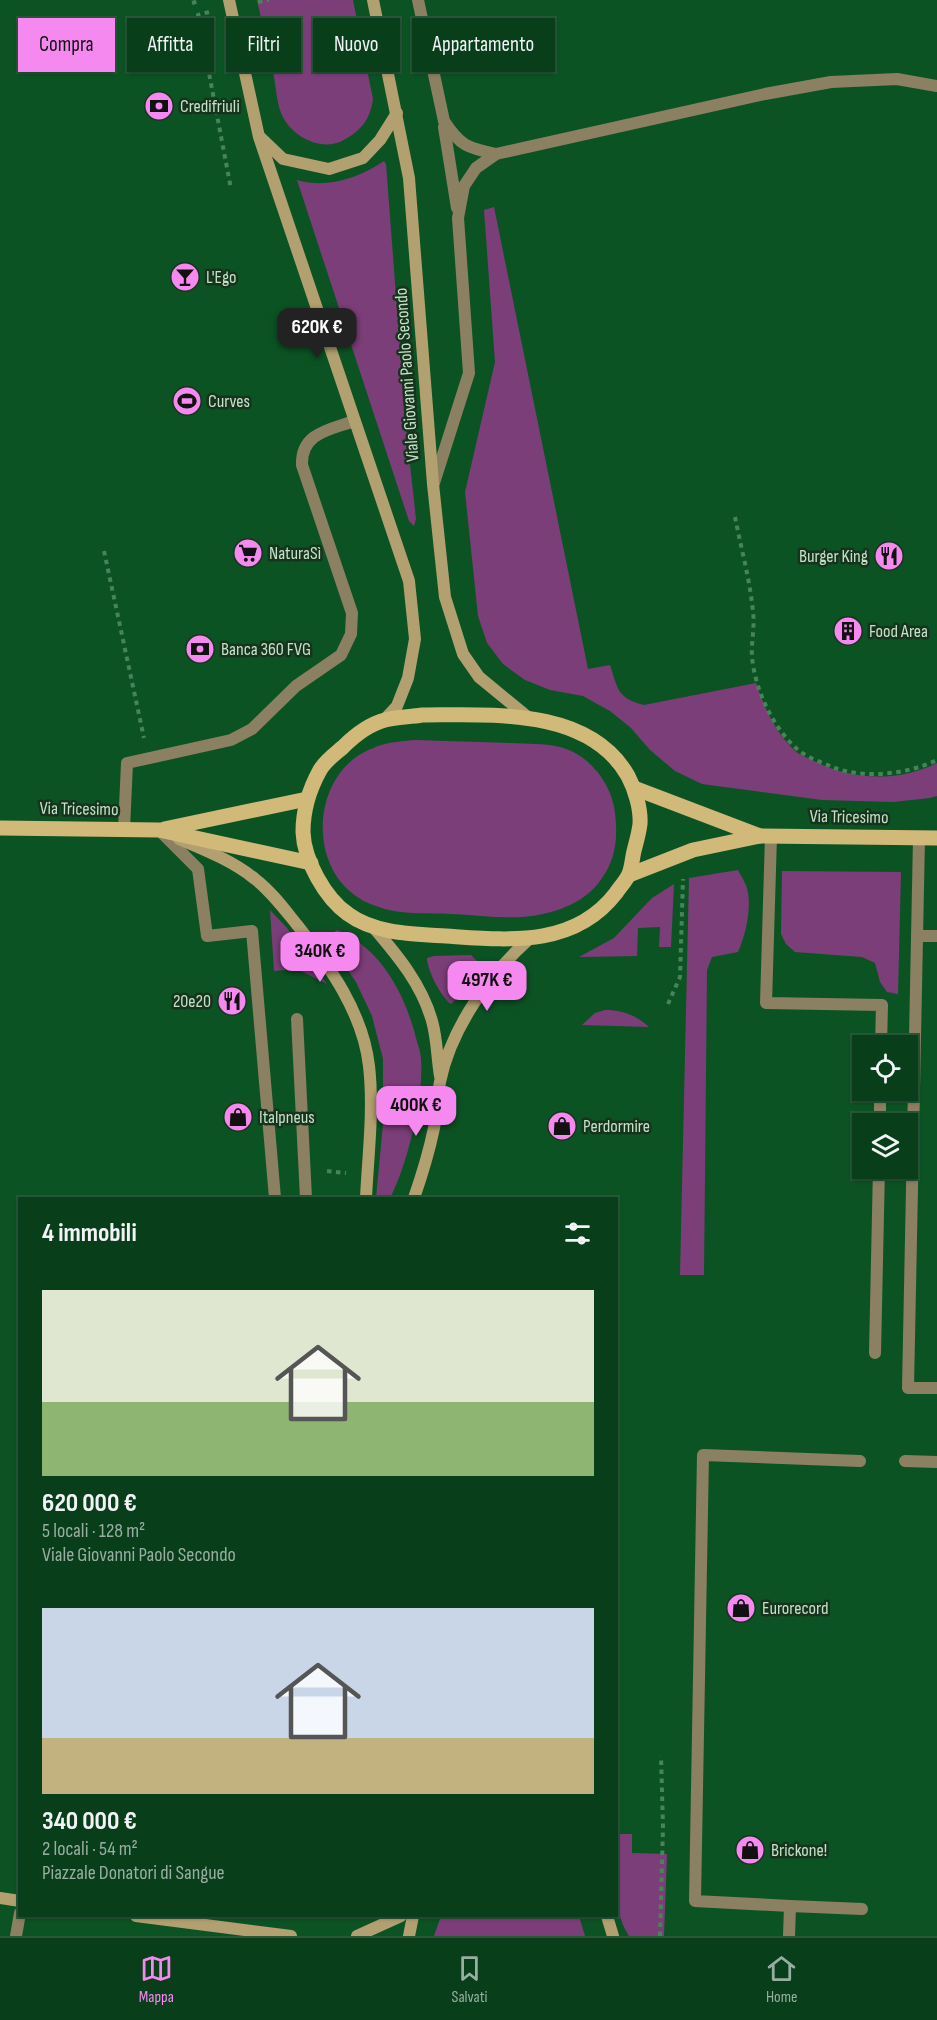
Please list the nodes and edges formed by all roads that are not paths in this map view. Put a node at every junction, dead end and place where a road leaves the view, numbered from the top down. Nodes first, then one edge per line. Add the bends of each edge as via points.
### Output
1 (229, 0) edge
2 (373, 0) edge
3 (418, 0) edge
4 (937, 86) edge
5 (397, 113) junction
6 (444, 121) junction
7 (259, 137) junction
8 (496, 154) junction
9 (458, 218) junction
10 (354, 421) junction
11 (433, 484) junction
12 (530, 719) junction
13 (384, 720) junction
14 (634, 788) junction
15 (307, 799) junction
16 (0, 828) edge
17 (124, 829) junction
18 (159, 830) junction
19 (766, 836) junction
20 (919, 838) junction
21 (937, 838) edge
22 (311, 863) junction
23 (629, 875) junction
24 (374, 928) junction
25 (918, 936) junction
26 (937, 936) edge
27 (529, 939) junction
28 (297, 1019) dead end
29 (881, 1035) edge
30 (440, 1082) junction
31 (879, 1179) edge
32 (275, 1197) edge
33 (306, 1197) edge
34 (366, 1197) edge
35 (414, 1197) edge
36 (875, 1353) dead end
37 (937, 1388) edge
38 (860, 1461) dead end
39 (905, 1461) dead end
40 (937, 1462) edge
41 (0, 1898) edge
42 (18, 1901) edge
43 (790, 1905) junction
44 (862, 1909) dead end
45 (19, 1917) edge
46 (144, 1917) edge
47 (399, 1917) edge
48 (413, 1917) edge
49 (607, 1917) edge
50 (16, 1936) edge
51 (291, 1936) edge
52 (357, 1936) edge
53 (409, 1936) edge
54 (612, 1936) edge
55 (789, 1936) edge

1 - 7 main road
2 - 5 main road, Viale Giovanni Paolo Secondo
3 - 6 lane
4 - 8 lane via 897,79 831,82
5 - 7 main road via 363,158 329,169 283,159
5 - 11 main road, Viale Giovanni Paolo Secondo via 409,178
6 - 8 lane via 454,137 472,149
6 - 9 lane
7 - 10 main road
8 - 9 lane via 476,168 464,186
9 - 11 lane via 469,373
10 - 13 main road via 409,581 415,639 408,678 397,706
10 - 17 lane via 311,438 302,456 352,613 351,634 341,655 296,686 252,729 231,740 127,764
11 - 12 main road, Viale Giovanni Paolo Secondo via 445,597 463,654 479,677
12 - 13 main road via 422,715
12 - 14 main road via 561,726 605,747 621,764
13 - 15 main road via 352,737 321,768
14 - 19 main road, Via Tricesimo
14 - 23 main road via 640,823
15 - 18 main road, Via Tricesimo
15 - 22 main road via 303,832
16 - 17 main road, Via Tricesimo
17 - 18 main road, Via Tricesimo
18 - 22 main road, Via Tricesimo
18 - 32 lane via 198,869 207,936 252,931
18 - 34 main road via 218,855 255,879 282,905 346,996 364,1039 369,1066
19 - 20 main road, Via Tricesimo
19 - 23 main road, Via Tricesimo via 693,850
19 - 29 lane via 766,1003 882,1005
20 - 21 main road, Via Tricesimo
20 - 25 lane
22 - 24 main road via 322,888 337,906
23 - 27 main road via 606,906 583,922 555,935
24 - 27 main road via 438,936
24 - 30 main road via 400,958 424,998 433,1023
25 - 26 lane
25 - 37 lane via 908,1388
27 - 30 main road via 496,973 468,1014
28 - 33 lane
30 - 35 main road via 431,1140
31 - 36 lane
38 - 43 lane via 704,1455 695,1901
39 - 40 lane
41 - 42 main road
43 - 44 lane
43 - 55 lane
45 - 50 lane
46 - 51 main road
47 - 52 main road
48 - 53 main road
49 - 54 main road

